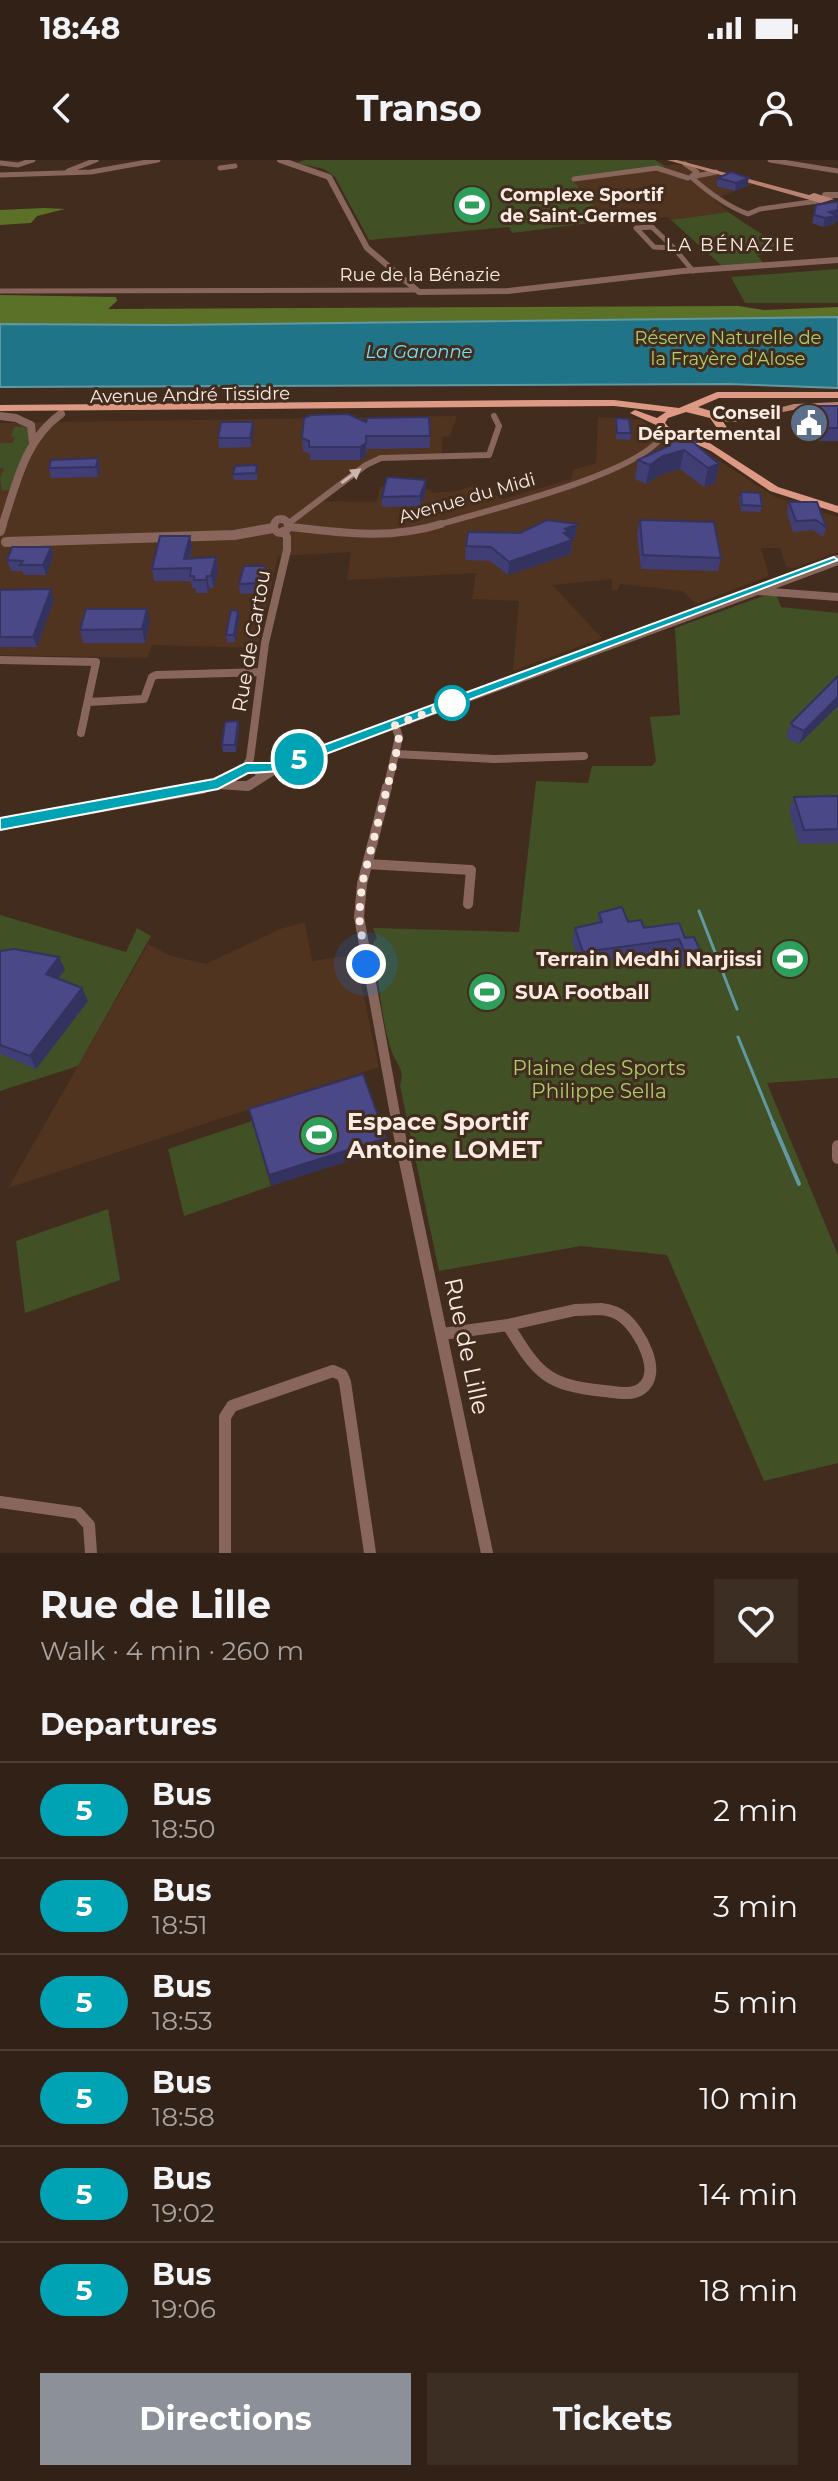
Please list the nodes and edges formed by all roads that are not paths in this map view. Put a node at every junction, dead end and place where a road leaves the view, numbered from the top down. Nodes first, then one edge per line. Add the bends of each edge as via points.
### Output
1 (33, 160) edge
2 (96, 160) edge
3 (158, 160) edge
4 (280, 160) edge
5 (670, 160) edge
6 (770, 160) edge
7 (0, 163) edge
8 (235, 166) dead end
9 (220, 168) dead end
10 (838, 171) edge
11 (716, 172) junction
12 (700, 173) junction
13 (67, 174) junction
14 (0, 175) edge
15 (688, 178) dead end
16 (574, 179) dead end
17 (825, 199) edge
18 (674, 248) junction
19 (838, 260) edge
20 (693, 271) junction
21 (414, 290) junction
22 (0, 291) edge
23 (753, 395) junction
24 (838, 395) edge
25 (462, 404) junction
26 (380, 405) junction
27 (838, 406) edge
28 (680, 410) junction
29 (0, 413) edge
30 (61, 414) junction
31 (494, 416) dead end
32 (715, 416) junction
33 (663, 427) junction
34 (719, 434) junction
35 (691, 440) junction
36 (33, 443) junction
37 (646, 453) junction
38 (838, 508) edge
39 (284, 527) junction
40 (0, 531) edge
41 (2, 542) edge
42 (838, 560) edge
43 (757, 591) junction
44 (838, 597) edge
45 (0, 660) edge
46 (261, 672) junction
47 (88, 702) junction
48 (395, 725) junction
49 (81, 733) dead end
50 (396, 754) junction
51 (584, 756) dead end
52 (250, 772) junction
53 (0, 824) edge
54 (367, 864) junction
55 (468, 904) dead end
56 (838, 1146) edge
57 (838, 1158) edge
58 (508, 1325) junction
59 (442, 1334) junction
60 (0, 1502) edge
61 (91, 1553) edge
62 (225, 1553) edge
63 (370, 1553) edge
64 (487, 1553) edge

1 - 7 street
2 - 13 street
3 - 13 street
4 - 21 street via 329,177 361,240
5 - 12 main road
6 - 10 street via 815,174
8 - 9 street
11 - 12 main road
11 - 12 street
11 - 17 main road
12 - 17 street via 691,177 748,214
13 - 14 street
15 - 16 street via 657,168
18 - 18 street via 652,227 636,228 654,247
18 - 20 street
19 - 20 street, Rue de la Bénazie
20 - 21 street, Rue de la Bénazie via 508,291
21 - 22 street, Rue de la Bénazie
23 - 24 main road
23 - 28 main road via 717,395
23 - 32 main road via 711,400 707,408
25 - 26 main road, Avenue André Tissidre
25 - 28 main road, Avenue André Tissidre via 607,403
25 - 33 main road, Avenue André Tissidre via 644,414
26 - 29 main road, Avenue André Tissidre
26 - 30 main road, Avenue André Tissidre
27 - 32 main road via 794,407 746,419
27 - 34 main road via 780,415
28 - 32 main road, Avenue André Tissidre
28 - 33 main road via 664,416
29 - 30 main road, Avenue André Tissidre
29 - 36 street via 31,425
30 - 36 street via 47,422
39 -> 31 street via 381,458 489,455 499,426
32 - 34 main road via 723,425
33 - 35 main road, Avenue André Tissidre
33 - 37 street, Avenue du Midi via 662,439
34 - 35 main road
34 - 38 main road via 720,444 773,481
35 - 37 street, Avenue du Midi via 669,442
35 - 38 main road, Avenue André Tissidre via 715,449 774,489
36 - 40 street
37 - 39 street, Avenue du Midi via 608,473 416,532 353,535
39 - 41 street, Avenue du Midi via 228,536
39 - 46 street, Rue de Cartou via 287,550
42 - 43 street
43 - 44 street
43 - 48 street
45 - 47 street via 96,662
46 - 47 street via 156,675 144,699
46 - 52 street, Rue de Cartou
47 - 49 street
48 - 50 street, Rue de Lille
48 - 52 street via 276,768
50 - 51 street
50 - 54 street, Rue de Lille
52 - 53 street via 218,784
54 - 55 street via 471,870
54 - 59 street, Rue de Lille via 359,917 366,964
56 - 57 street
58 - 58 street via 587,1310 618,1311 631,1324 651,1365 651,1377 637,1392 627,1393 553,1382 532,1366
58 - 59 street
59 - 64 street, Rue de Lille
60 - 61 street via 86,1517
62 - 63 street via 228,1411 333,1371 345,1382

